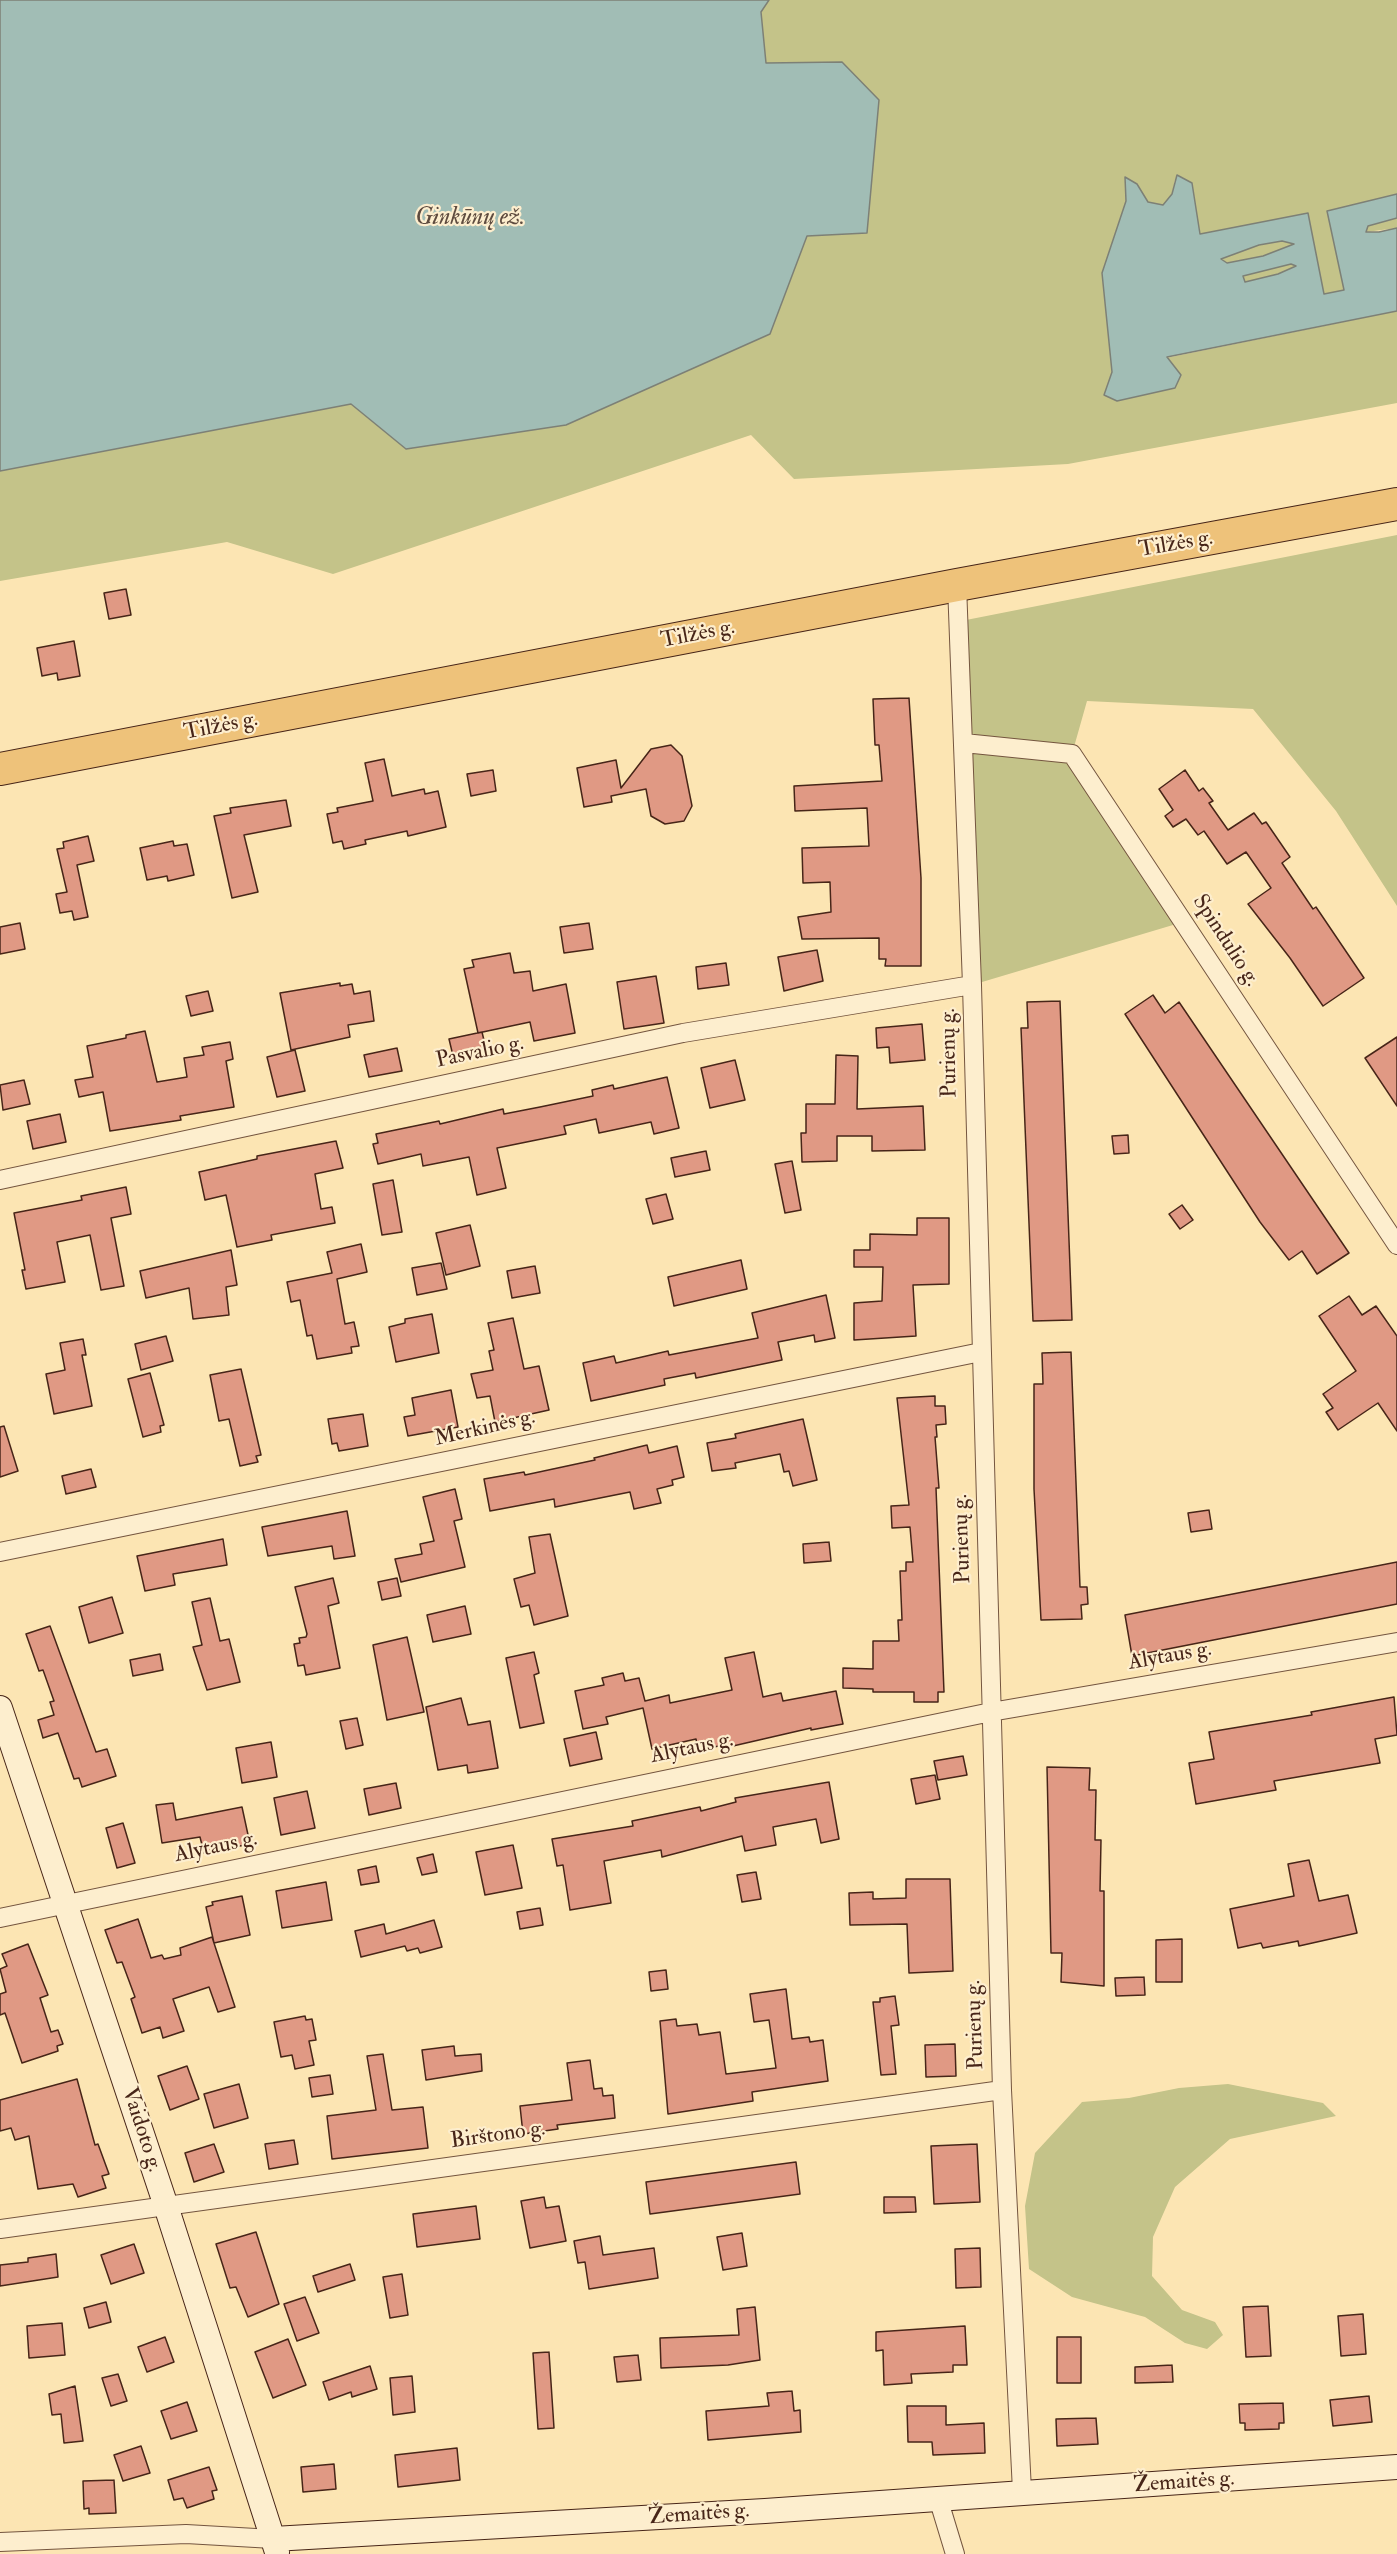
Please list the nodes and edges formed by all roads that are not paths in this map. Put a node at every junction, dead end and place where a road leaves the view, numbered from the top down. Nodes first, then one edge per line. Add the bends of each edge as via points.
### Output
1 (1397, 504) edge
2 (957, 585) junction
3 (964, 743) junction
4 (0, 769) edge
5 (972, 985) junction
6 (0, 1180) edge
7 (1397, 1245) edge
8 (981, 1352) junction
9 (0, 1552) edge
10 (1397, 1642) edge
11 (0, 1708) edge
12 (991, 1712) junction
13 (66, 1904) junction
14 (0, 1918) edge
15 (1002, 2090) junction
16 (166, 2206) junction
17 (0, 2229) edge
18 (1397, 2468) edge
19 (1022, 2492) junction
20 (938, 2498) junction
21 (0, 2542) edge
22 (275, 2546) edge
23 (955, 2554) edge

1 - 2 highway, Tilžės g.
2 - 3 street, Purienų g.
2 - 4 highway, Tilžės g.
3 - 5 street, Purienų g.
3 - 7 street, Spindulio g. via 1072,754
5 - 6 street, Pasvalio g. via 683,1033
5 - 8 street, Purienų g.
8 - 9 street, Merkinės g.
8 - 12 street, Purienų g.
10 - 12 street, Alytaus g.
11 - 13 main road, Vaidoto g.
12 - 13 street, Alytaus g.
12 - 15 street, Purienų g.
13 - 14 street, Alytaus g.
13 - 16 main road, Vaidoto g.
15 - 16 street, Birštono g.
15 - 19 street, Purienų g.
16 - 17 street, Birštono g.
16 - 22 main road, Vaidoto g.
18 - 19 main road, Žemaitės g.
19 - 20 main road, Žemaitės g.
20 - 22 main road, Žemaitės g.
20 - 23 street
21 - 22 street, Žemaitės g. via 186,2534

